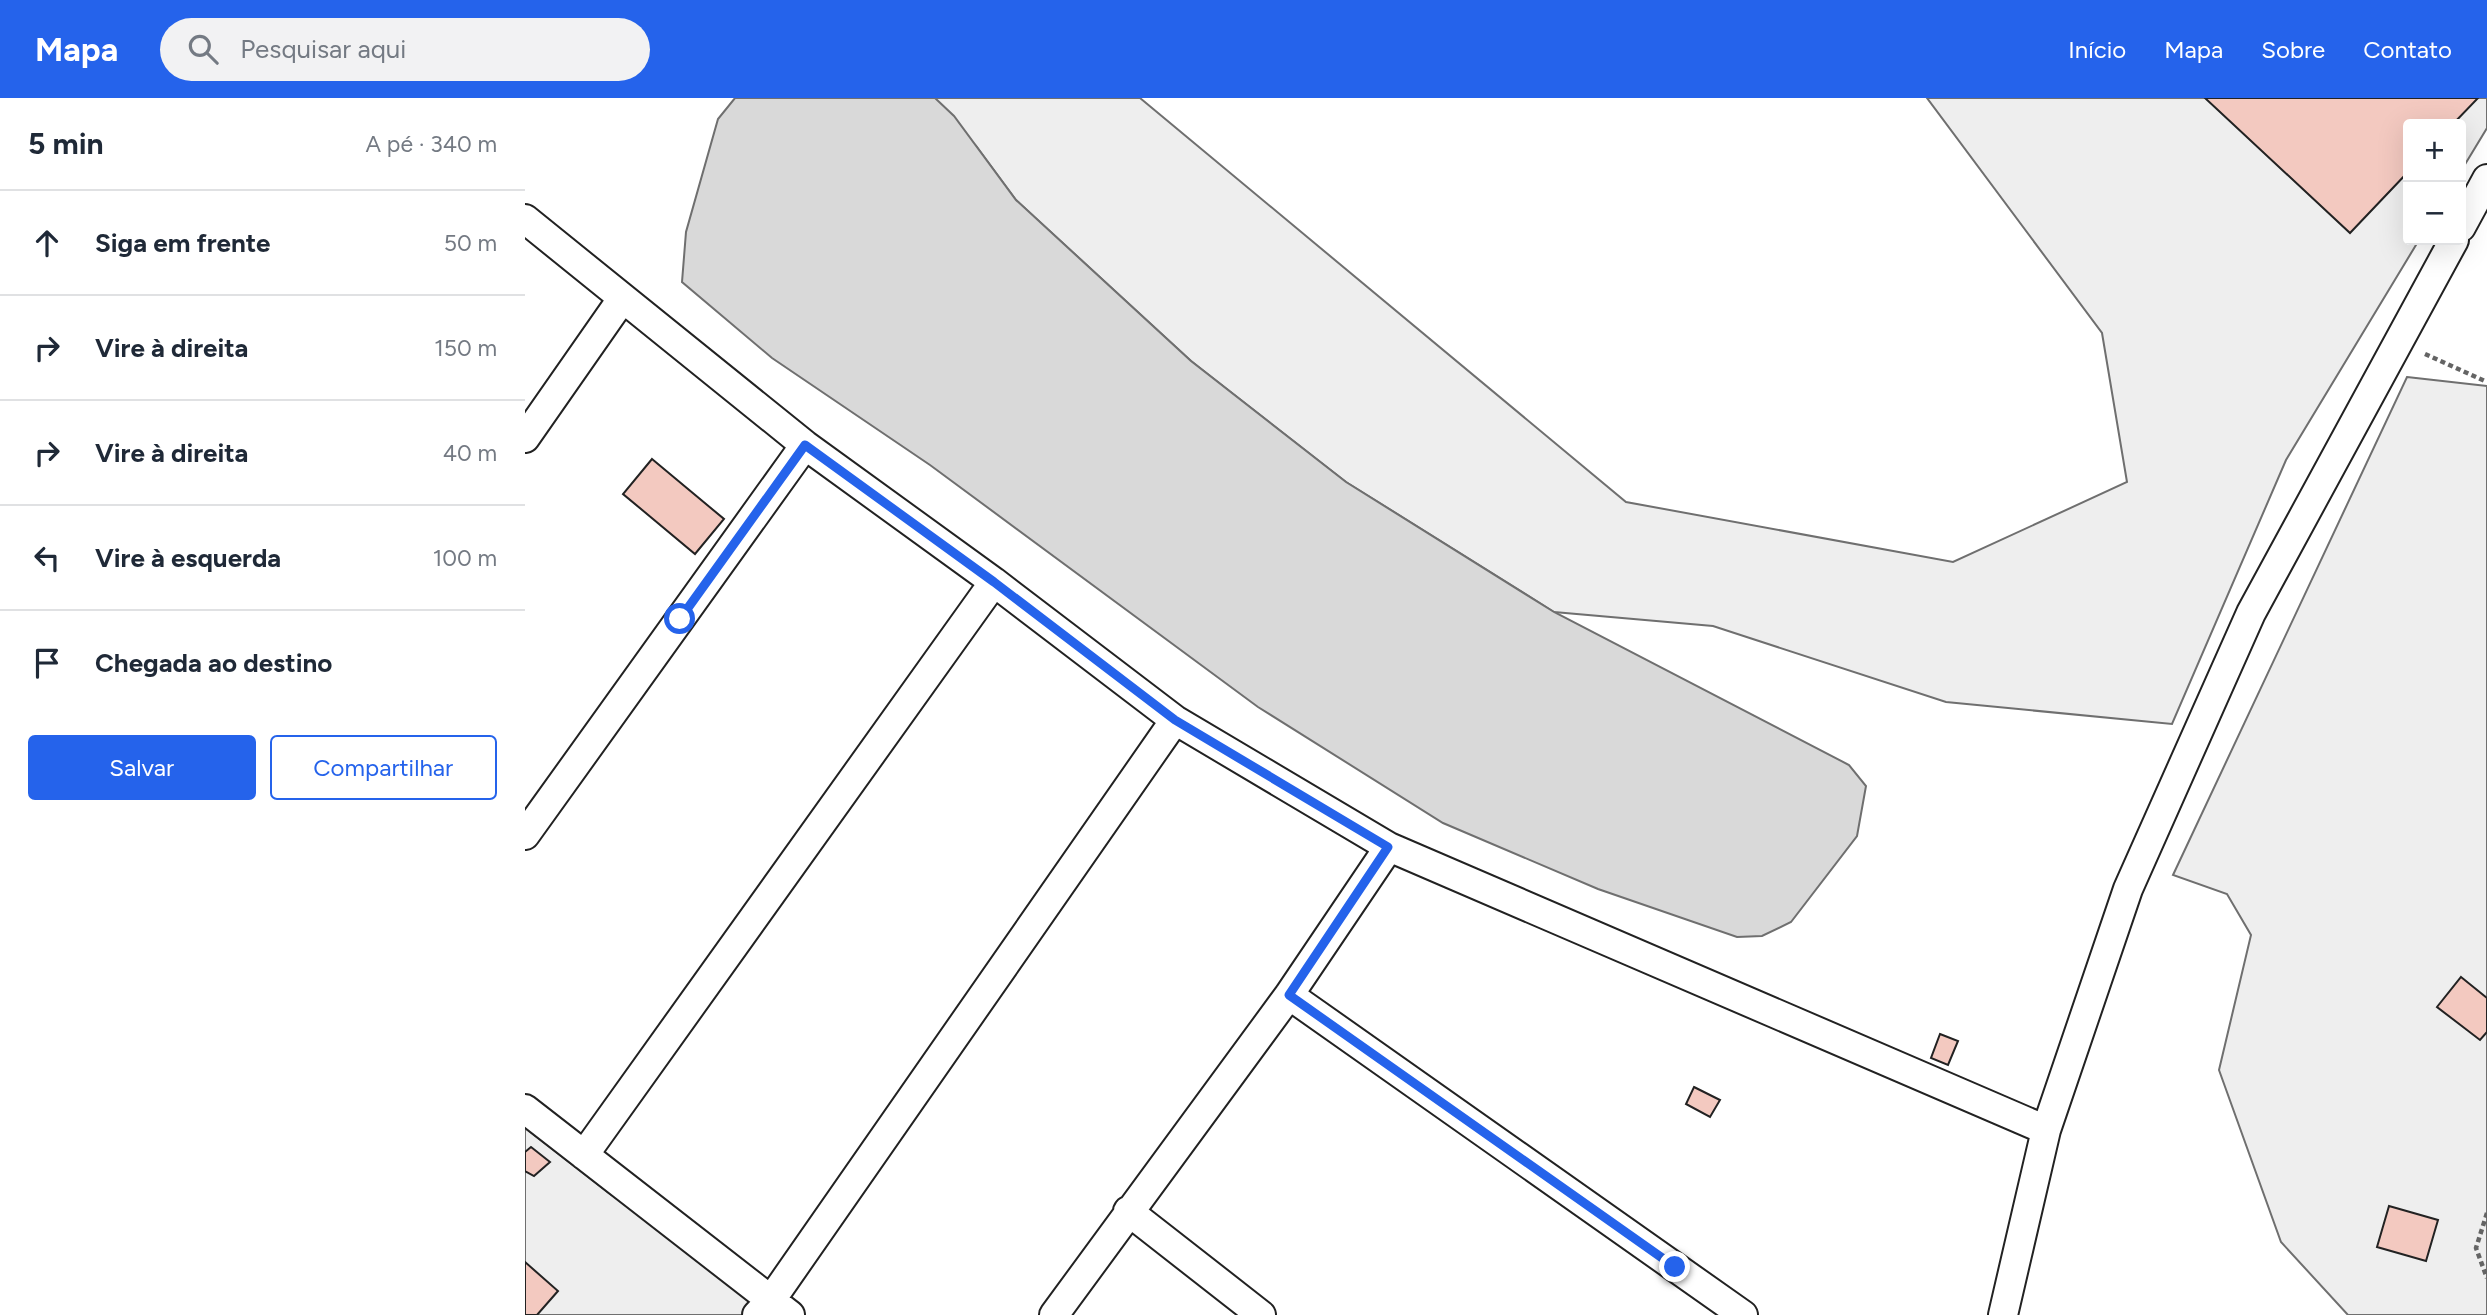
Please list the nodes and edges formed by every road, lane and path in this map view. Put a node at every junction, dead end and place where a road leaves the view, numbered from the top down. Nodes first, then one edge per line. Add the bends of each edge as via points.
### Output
1 (2487, 179) edge
2 (2466, 218) edge
3 (525, 219) edge
4 (2451, 245) edge
5 (622, 299) junction
6 (2399, 341) junction
7 (2487, 382) edge
8 (525, 438) edge
9 (805, 445) junction
10 (994, 582) junction
11 (1175, 720) junction
12 (525, 835) edge
13 (1388, 847) junction
14 (1289, 995) junction
15 (525, 1109) edge
16 (2046, 1130) junction
17 (585, 1155) junction
18 (1128, 1211) junction
19 (2487, 1213) edge
20 (2487, 1278) edge
21 (773, 1310) edge
22 (1054, 1315) edge
23 (1261, 1315) edge
24 (1743, 1315) edge
25 (2003, 1315) edge

1 - 2 street
3 - 5 street
4 - 6 street
5 - 8 street
5 - 9 street
6 - 7 path
6 - 16 street via 2251,613 2128,889
9 - 10 street
9 - 12 street
10 - 11 street
10 - 17 street
11 - 13 street
11 - 21 street
13 - 14 street
13 - 16 street
14 - 18 street
14 - 24 street
15 - 17 street
16 - 25 street
17 - 21 street
18 - 22 street
18 - 23 street
19 - 20 path via 2476,1248

